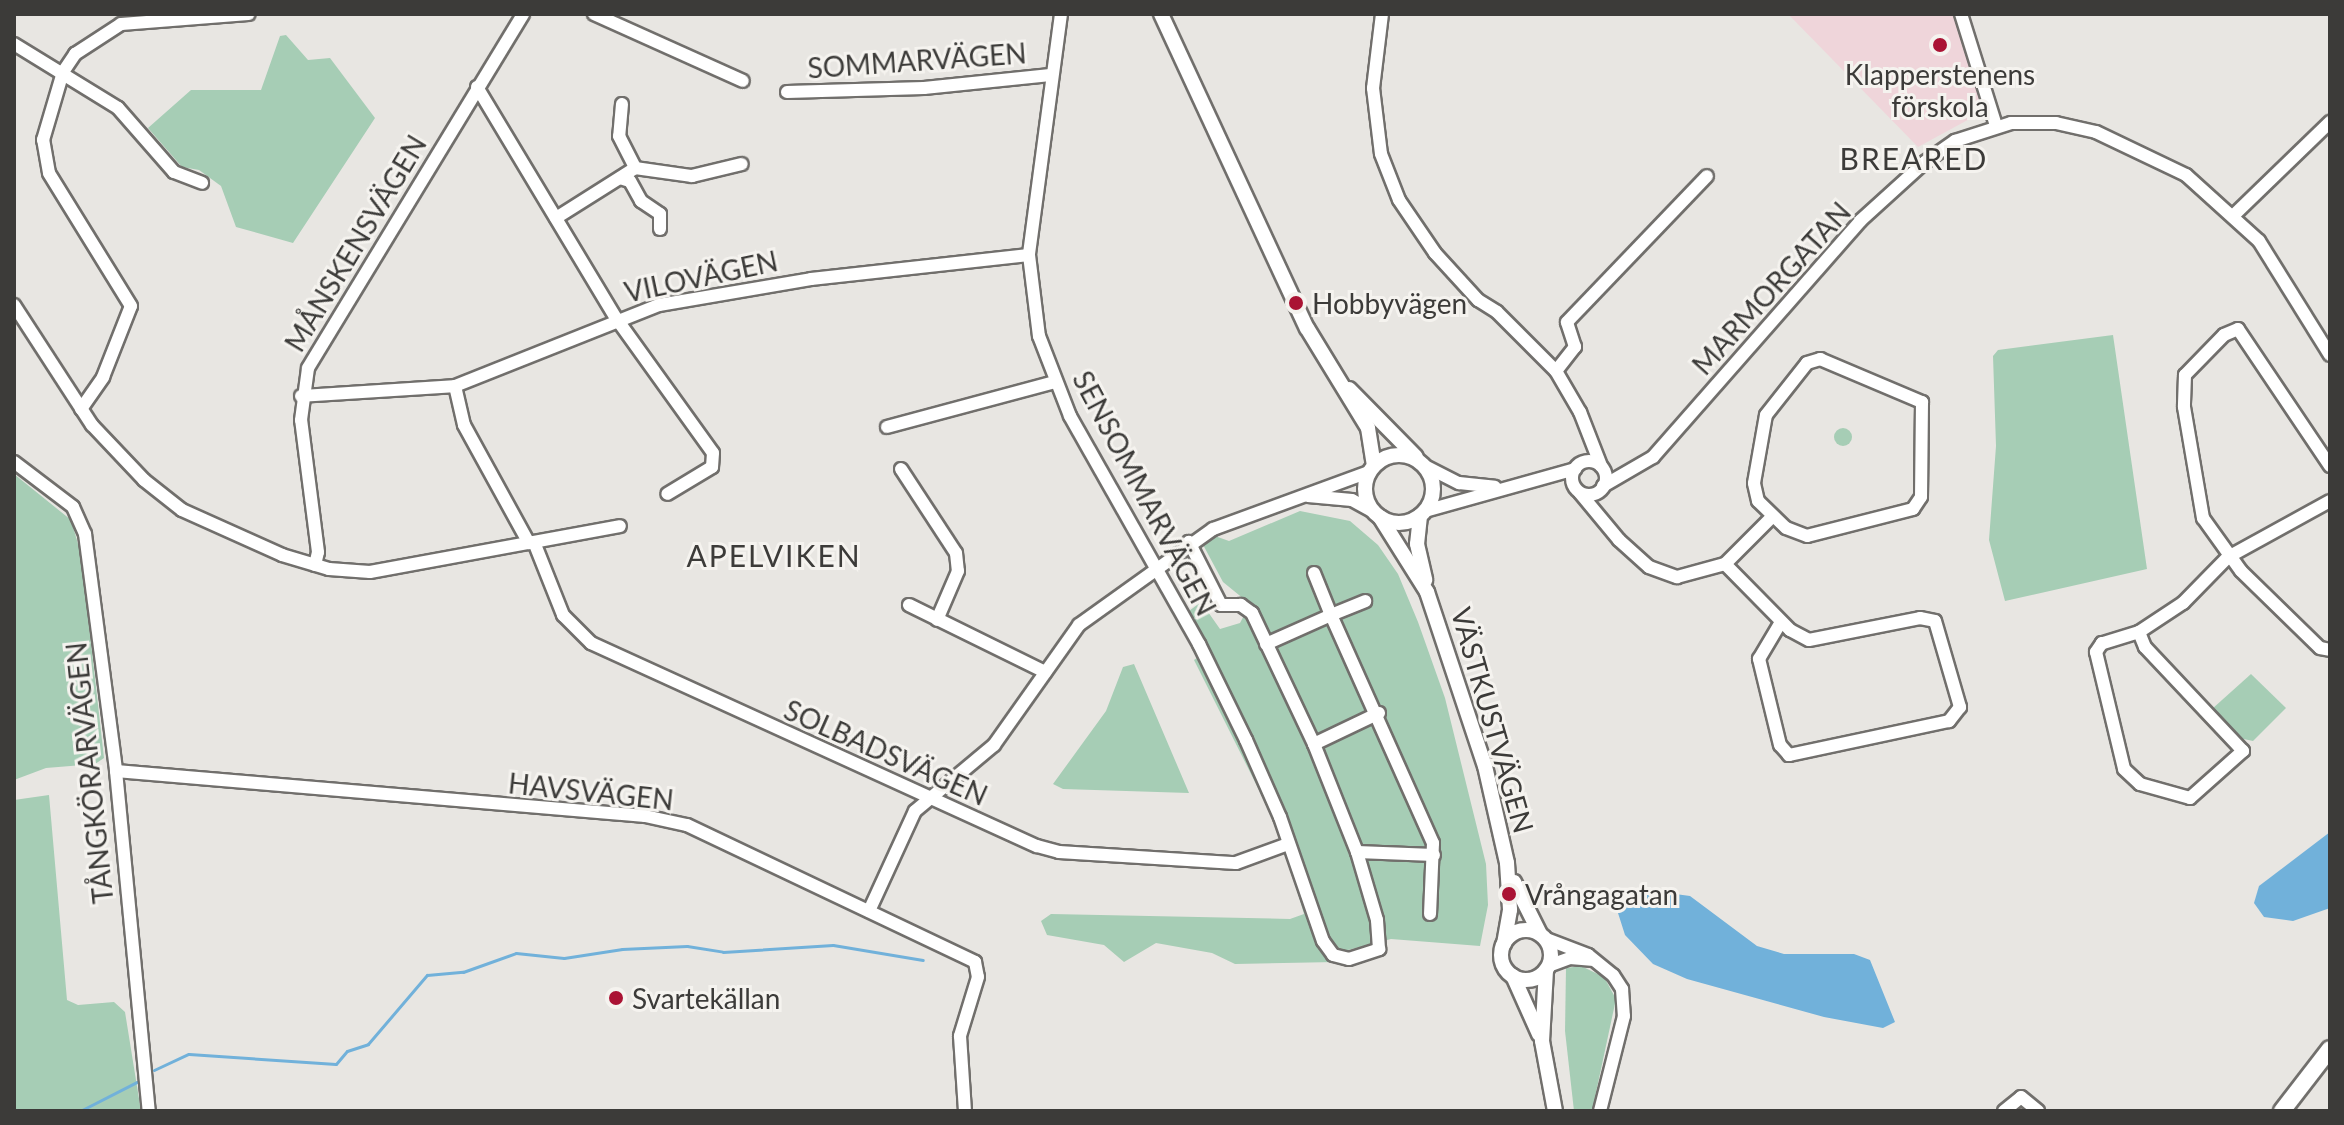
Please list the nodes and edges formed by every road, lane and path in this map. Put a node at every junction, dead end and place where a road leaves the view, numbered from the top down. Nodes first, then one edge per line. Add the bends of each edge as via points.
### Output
1 (249, 14) edge
2 (523, 14) edge
3 (594, 14) edge
4 (1061, 14) edge
5 (1161, 14) edge
6 (1382, 14) edge
7 (1961, 14) edge
8 (14, 44) edge
9 (63, 72) junction
10 (1050, 75) junction
11 (743, 81) dead end
12 (477, 87) junction
13 (787, 92) dead end
14 (622, 104) dead end
15 (2330, 122) edge
16 (1996, 126) junction
17 (742, 164) dead end
18 (635, 168) junction
19 (1707, 176) dead end
20 (620, 178) junction
21 (202, 183) dead end
22 (2234, 215) junction
23 (556, 218) junction
24 (660, 229) dead end
25 (1029, 255) junction
26 (14, 305) edge
27 (616, 318) junction
28 (2330, 355) edge
29 (1556, 371) junction
30 (1340, 381) junction
31 (1055, 382) junction
32 (455, 386) junction
33 (301, 396) junction
34 (81, 409) junction
35 (887, 427) dead end
36 (1585, 427) junction
37 (14, 462) edge
38 (1421, 463) junction
39 (2330, 466) edge
40 (1576, 467) junction
41 (1372, 468) junction
42 (1602, 468) junction
43 (901, 469) dead end
44 (1630, 471) junction
45 (1537, 481) junction
46 (1511, 487) junction
47 (1602, 488) junction
48 (1577, 490) junction
49 (667, 494) dead end
50 (1300, 496) junction
51 (2330, 501) edge
52 (1423, 513) junction
53 (1377, 515) junction
54 (1772, 517) junction
55 (1602, 521) junction
56 (620, 526) dead end
57 (1189, 542) junction
58 (531, 543) junction
59 (2228, 557) junction
60 (1725, 564) junction
61 (315, 565) junction
62 (1156, 566) junction
63 (1314, 573) dead end
64 (1427, 592) junction
65 (1365, 601) dead end
66 (909, 605) dead end
67 (1331, 615) junction
68 (937, 620) junction
69 (1781, 622) junction
70 (2139, 632) junction
71 (1266, 644) junction
72 (2330, 650) edge
73 (1045, 672) junction
74 (1379, 713) junction
75 (1314, 744) junction
76 (116, 771) junction
77 (928, 795) junction
78 (1288, 844) junction
79 (1357, 852) junction
80 (1434, 855) junction
81 (1507, 863) junction
82 (869, 911) junction
83 (1430, 914) dead end
84 (1543, 937) junction
85 (1504, 943) junction
86 (1598, 962) junction
87 (1547, 968) junction
88 (1513, 976) junction
89 (1542, 1041) junction
90 (2330, 1049) edge
91 (149, 1111) edge
92 (965, 1111) edge
93 (1555, 1111) edge
94 (1600, 1111) edge
95 (2004, 1111) edge
96 (2038, 1111) edge
97 (2282, 1111) edge

1 - 9 street via 121,24 82,48
2 - 12 street, MÅNSKENSVÄGEN
3 - 11 street
4 - 10 street, SENSOMMARVÄGEN
5 - 30 street via 1307,328
6 - 29 street via 1373,88 1381,154 1399,200 1435,253 1478,300
7 - 16 street
8 - 9 street
9 - 21 street via 118,108 174,172
9 - 34 street via 43,140 49,173 131,306 103,377
10 - 13 street, SOMMARVÄGEN via 924,88
10 - 25 street, SENSOMMARVÄGEN
12 - 23 street
12 - 33 street, MÅNSKENSVÄGEN via 315,355
14 - 18 street via 619,136
15 - 22 street
16 - 22 street, MARMORGATAN via 2056,123 2122,140 2186,175
16 - 44 street, MARMORGATAN via 1940,150 1860,221 1673,437
17 - 18 street via 692,176
18 - 20 street
19 - 29 street via 1567,322 1575,347
20 - 23 street
20 - 24 street via 630,181 641,201 660,214
22 - 28 street, MARMORGATAN via 2268,255
23 - 27 street
25 - 27 street, VILOVÄGEN via 811,279 659,305
25 - 31 street, SENSOMMARVÄGEN via 1039,336
26 - 34 street
27 - 32 street, VILOVÄGEN
27 - 49 street via 713,453 712,467
29 - 36 street
30 - 38 street
30 - 41 street via 1368,428
31 - 35 street
31 - 62 street, SENSOMMARVÄGEN
32 - 33 street, VILOVÄGEN
32 - 58 street, SOLBADSVÄGEN via 464,425
33 - 61 street, MÅNSKENSVÄGEN via 318,552
34 - 61 street via 169,502
36 - 40 street
36 - 42 street
37 - 76 street, TÅNGKÖRARVÄGEN via 73,507 82,522
38 - 41 street via 1398,454
38 - 46 street via 1459,483
38 - 52 street via 1433,485
39 - 59 street via 2243,333 2232,329 2224,335 2193,365 2182,388 2198,508
40 - 42 street via 1591,461
40 - 45 street
40 - 48 street
41 - 50 street
41 - 53 street via 1366,496
42 - 44 street
42 - 47 street
43 - 68 street via 956,553 958,571
44 - 47 street, MARMORGATAN
45 - 46 street
45 - 48 street, MARMORGATAN
46 - 52 street
47 - 48 street, MARMORGATAN
47 - 55 street
48 - 55 street
50 - 53 street via 1352,500
50 - 57 street via 1237,516
51 - 59 street
52 - 53 street via 1400,523
52 - 64 street, VÄSTKUSTVÄGEN via 1417,544
53 - 64 street, VÄSTKUSTVÄGEN
54 - 54 street via 1755,490 1764,421 1807,363 1820,359 1920,399 1921,497 1913,509 1807,536
54 - 60 street
55 - 60 street via 1660,573 1696,575
56 - 58 street
57 - 62 street
57 - 71 street via 1221,605 1241,605 1252,613
58 - 61 street via 370,572
58 - 77 street, SOLBADSVÄGEN via 563,615 591,643
59 - 70 street via 2183,603
59 - 72 street via 2320,648
60 - 69 street
62 - 73 street via 1079,625
62 - 78 street, SENSOMMARVÄGEN via 1246,740
63 - 67 street
64 - 81 street, VÄSTKUSTVÄGEN via 1481,753
65 - 67 street
66 - 68 street
67 - 71 street
67 - 74 street
68 - 73 street
69 - 69 street via 1799,637 1818,641 1929,618 1939,627 1960,696 1957,715 1877,739 1789,755 1780,745 1759,659
70 - 70 street via 2145,647 2243,751 2190,798 2140,784 2124,769 2097,646
71 - 75 street
73 - 77 street via 994,745
74 - 75 street
74 - 80 street
75 - 79 street
76 - 82 street, HAVSVÄGEN via 660,818 711,836
76 - 91 street, TÅNGKÖRARVÄGEN
77 - 78 street, SOLBADSVÄGEN via 1012,836 1059,852 1236,863
77 - 82 street via 915,811
78 - 79 street, SENSOMMARVÄGEN via 1323,941 1333,955 1349,959 1379,949 1377,920
79 - 80 street
80 - 83 street
81 - 84 street, VÄSTKUSTVÄGEN via 1523,909
81 - 85 street, VÄSTKUSTVÄGEN via 1510,910
82 - 92 street, HAVSVÄGEN via 967,956 978,968 960,1036
84 - 85 street via 1522,930
84 - 86 street
84 - 87 street, VÄSTKUSTVÄGEN via 1551,953
85 - 88 street, VÄSTKUSTVÄGEN via 1502,962
86 - 87 street via 1570,958
86 - 94 street via 1618,981 1625,1009
87 - 88 street via 1531,979
87 - 89 street, VÄSTKUSTVÄGEN
88 - 89 street, VÄSTKUSTVÄGEN
89 - 93 street, VÄSTKUSTVÄGEN
90 - 97 main road
95 - 96 street via 2021,1097

